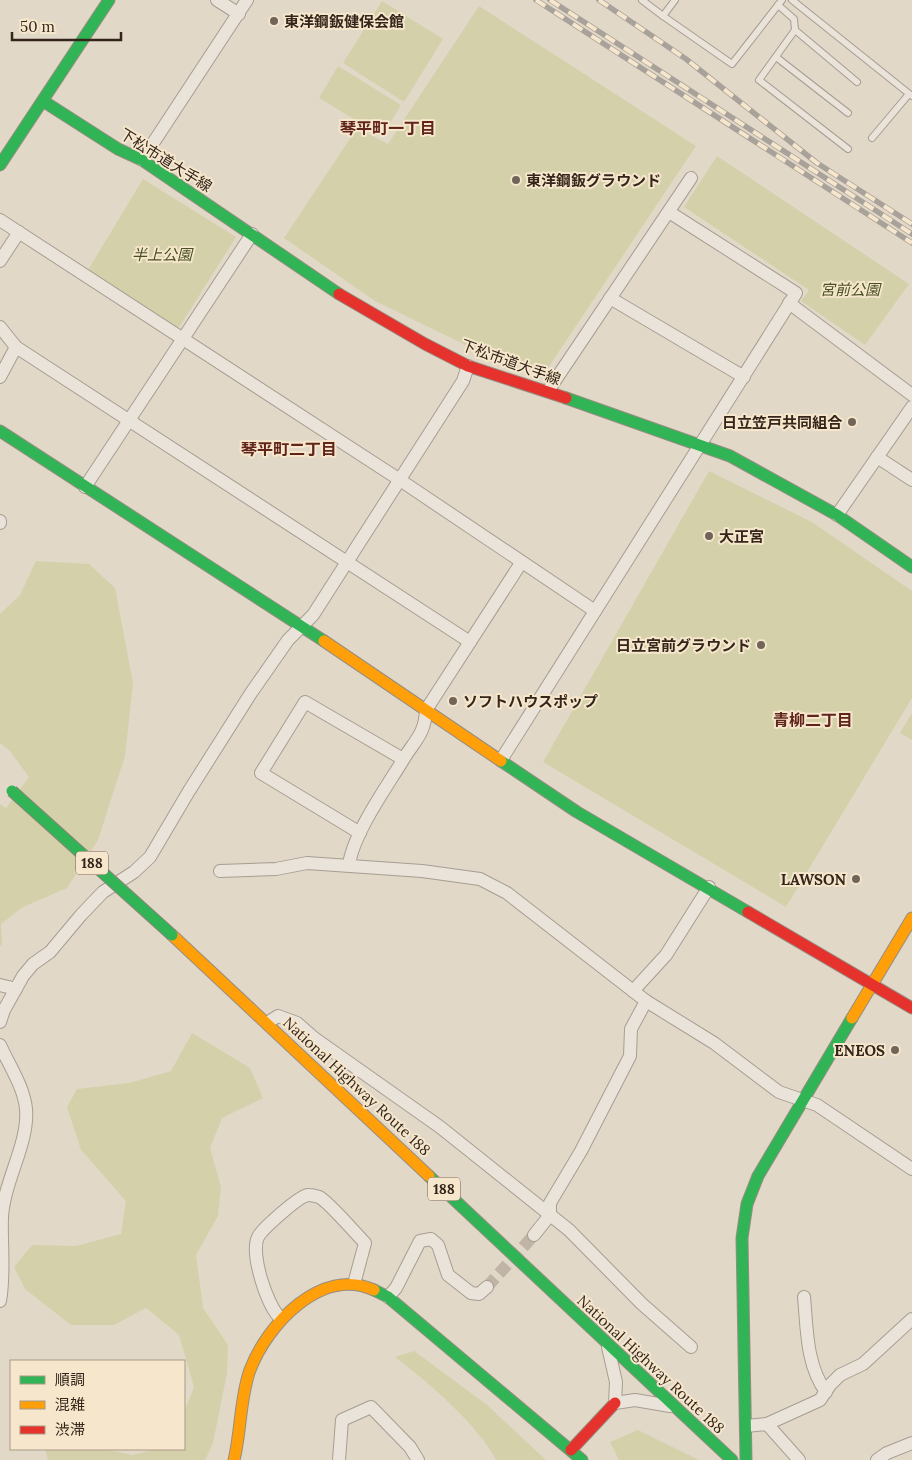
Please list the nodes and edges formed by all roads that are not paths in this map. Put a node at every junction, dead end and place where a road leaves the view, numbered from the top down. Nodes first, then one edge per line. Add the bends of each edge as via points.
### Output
1 (108, 0) edge
2 (217, 0) edge
3 (247, 0) edge
4 (642, 0) edge
5 (675, 0) edge
6 (792, 0) edge
7 (780, 2) edge
8 (239, 14) junction
9 (663, 16) junction
10 (795, 30) junction
11 (776, 56) junction
12 (858, 82) dead end
13 (911, 95) edge
14 (43, 100) junction
15 (848, 113) dead end
16 (872, 138) dead end
17 (848, 149) dead end
18 (142, 160) junction
19 (0, 165) edge
20 (692, 178) dead end
21 (669, 212) junction
22 (0, 220) edge
23 (19, 232) junction
24 (252, 234) junction
25 (0, 262) edge
26 (610, 298) junction
27 (789, 303) junction
28 (0, 326) edge
29 (185, 339) junction
30 (16, 347) junction
31 (468, 366) junction
32 (0, 377) edge
33 (744, 377) junction
34 (548, 391) junction
35 (912, 395) edge
36 (912, 407) edge
37 (131, 420) junction
38 (0, 431) edge
39 (699, 445) junction
40 (877, 457) junction
41 (400, 480) junction
42 (912, 480) edge
43 (85, 487) junction
44 (837, 515) junction
45 (348, 561) junction
46 (521, 563) junction
47 (912, 567) edge
48 (595, 611) junction
49 (303, 627) junction
50 (470, 642) junction
51 (426, 710) junction
52 (403, 760) junction
53 (501, 760) junction
54 (9, 788) dead end
55 (360, 834) junction
56 (349, 865) junction
57 (220, 871) dead end
58 (709, 887) junction
59 (912, 918) edge
60 (873, 983) junction
61 (0, 985) edge
62 (16, 988) junction
63 (633, 991) junction
64 (646, 1001) junction
65 (912, 1008) edge
66 (0, 1022) edge
67 (267, 1023) junction
68 (0, 1045) edge
69 (802, 1102) junction
70 (912, 1169) edge
71 (550, 1215) junction
72 (534, 1235) tunnel mouth
73 (354, 1284) junction
74 (487, 1288) dead end
75 (388, 1297) junction
76 (804, 1297) dead end
77 (0, 1300) edge
78 (281, 1319) junction
79 (912, 1319) edge
80 (607, 1344) junction
81 (691, 1347) dead end
82 (826, 1392) junction
83 (615, 1403) junction
84 (675, 1407) junction
85 (767, 1424) junction
86 (746, 1426) junction
87 (912, 1444) edge
88 (571, 1450) junction
89 (234, 1460) edge
90 (339, 1460) edge
91 (418, 1460) edge
92 (582, 1460) edge
93 (732, 1460) edge
94 (746, 1460) edge
95 (799, 1460) edge
96 (877, 1460) edge

1 - 14 main road
2 - 8 street
3 - 8 street
4 - 9 lane
5 - 9 lane
6 - 13 lane
7 - 9 lane via 732,64
7 - 10 lane via 794,20
8 - 18 street
10 - 11 lane
10 - 12 lane
11 - 15 lane
11 - 17 lane via 759,80
13 - 16 lane
14 - 18 main road, 下松市道大手線 via 118,149
14 - 19 main road
18 - 24 main road, 下松市道大手線
20 - 21 street
21 - 26 street
21 - 27 street via 796,293
22 - 23 street
23 - 25 street
23 - 29 street
24 - 29 street
24 - 31 main road, 下松市道大手線 via 345,298
26 - 33 street
26 - 34 street
27 - 33 street
27 - 35 street
28 - 30 street
29 - 37 street
29 - 41 street
30 - 32 street
30 - 37 street
31 - 34 main road, 下松市道大手線
31 - 41 street via 463,381
33 - 39 street
34 - 39 main road, 下松市道大手線
36 - 40 street
37 - 43 street
37 - 45 street
38 - 43 main road
39 - 44 main road, 下松市道大手線 via 730,456
39 - 48 street
40 - 42 street
40 - 44 street
41 - 45 street
41 - 46 street
43 - 49 main road
44 - 47 main road, 下松市道大手線
45 - 49 street
45 - 50 street
46 - 48 street
46 - 50 street
48 - 53 street
49 - 51 main road
49 - 62 street via 288,640 251,694 150,857 103,892 50,952 33,964
50 - 51 street
51 - 52 street via 426,727
51 - 53 main road
52 - 55 street
52 - 55 street via 305,702 261,773
53 - 58 main road via 578,812
54 - 67 main road, National Highway Route 188 / 188, bridge
55 - 56 street via 351,851
56 - 57 street via 307,863 276,870
56 - 63 street via 480,879 507,893
58 - 60 main road
58 - 63 street via 666,955
59 - 60 main road
60 - 65 main road
60 - 69 main road
61 - 62 street
62 - 66 street
63 - 64 street
64 - 69 street via 714,1043 779,1092
64 - 71 street via 631,1029 630,1056 550,1203
67 - 71 street via 278,1016 297,1022 314,1038 440,1127
67 - 80 main road, National Highway Route 188 / 188
68 - 77 street via 26,1109 2,1215
69 - 70 street via 817,1105
69 - 86 main road via 752,1186 744,1210
71 - 72 street
71 - 81 street
73 - 75 main road
73 - 78 main road via 330,1287 308,1297
73 - 78 street via 365,1243 320,1197 308,1195 296,1200 258,1236 262,1288
74 - 75 street via 479,1294 471,1293 448,1275 438,1245 431,1239 420,1240 396,1288
75 - 88 main road
76 - 82 street via 809,1351 819,1382
78 - 89 main road via 249,1371
79 - 82 street via 863,1364 840,1375
80 - 83 street via 616,1382
80 - 84 main road, National Highway Route 188 / 188
82 - 85 street via 810,1406
83 - 84 street via 635,1400
83 - 88 main road
84 - 93 main road, National Highway Route 188 / 188
85 - 86 street
85 - 95 street
86 - 94 main road
87 - 96 street
88 - 92 main road
90 - 91 street via 342,1420 371,1407 410,1447

